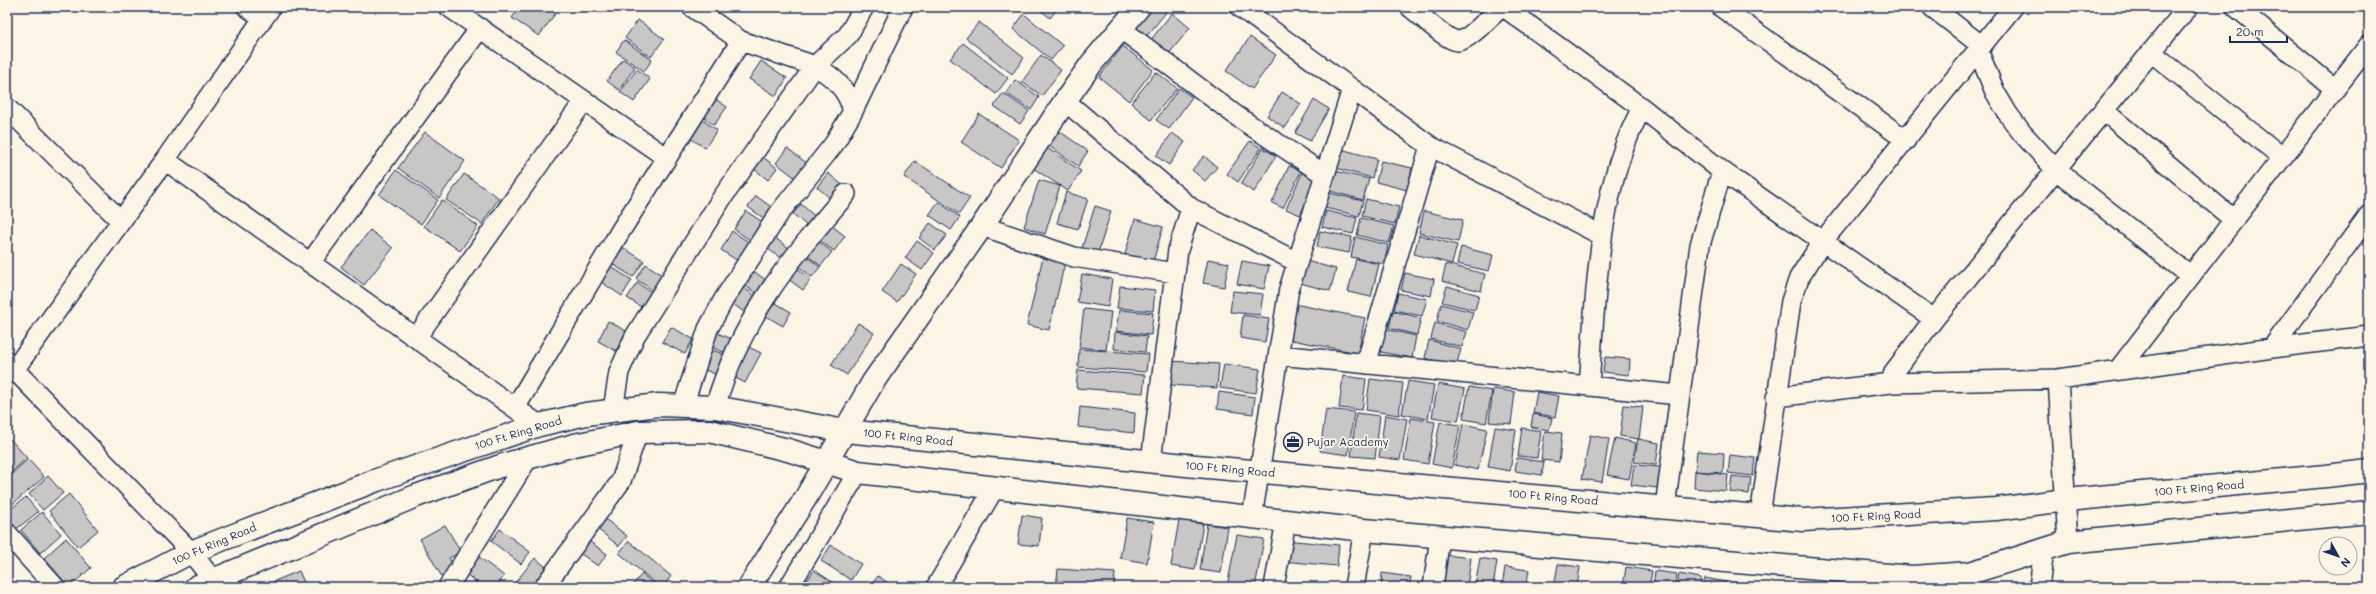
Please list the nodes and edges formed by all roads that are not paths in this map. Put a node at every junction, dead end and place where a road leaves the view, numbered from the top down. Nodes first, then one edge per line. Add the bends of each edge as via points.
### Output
1 (247, 7) edge
2 (449, 7) edge
3 (692, 7) edge
4 (864, 7) edge
5 (903, 7) edge
6 (1138, 7) edge
7 (1240, 7) edge
8 (1410, 7) edge
9 (1503, 7) edge
10 (1721, 7) edge
11 (1932, 7) edge
12 (2013, 7) edge
13 (2188, 7) edge
14 (2236, 7) edge
15 (267, 13) edge
16 (480, 28) junction
17 (1120, 28) junction
18 (741, 41) junction
19 (2369, 45) edge
20 (1980, 48) junction
21 (2151, 52) junction
22 (815, 66) junction
23 (1352, 89) junction
24 (2335, 89) junction
25 (584, 101) junction
26 (1065, 101) junction
27 (7, 108) edge
28 (1642, 108) junction
29 (853, 111) junction
30 (2104, 111) junction
31 (1906, 140) junction
32 (1430, 146) junction
33 (2282, 157) junction
34 (667, 158) junction
35 (165, 160) junction
36 (2056, 170) junction
37 (1722, 171) junction
38 (1325, 175) junction
39 (846, 194) dead end
40 (1191, 208) junction
41 (2369, 215) edge
42 (2234, 219) junction
43 (121, 221) junction
44 (982, 226) junction
45 (1602, 235) junction
46 (1822, 242) junction
47 (1296, 262) junction
48 (310, 263) junction
49 (1175, 273) junction
50 (2191, 276) junction
51 (1934, 318) junction
52 (2369, 336) edge
53 (416, 338) junction
54 (2272, 348) junction
55 (1279, 355) junction
56 (1366, 364) junction
57 (11, 366) edge
58 (2118, 370) junction
59 (2058, 379) junction
60 (1891, 382) junction
61 (1589, 386) junction
62 (1679, 396) junction
63 (1776, 397) junction
64 (683, 406) junction
65 (715, 407) junction
66 (515, 408) junction
67 (613, 410) junction
68 (539, 425) junction
69 (845, 431) junction
70 (638, 432) junction
71 (528, 458) junction
72 (1151, 461) junction
73 (826, 462) junction
74 (1260, 471) junction
75 (2369, 471) edge
76 (858, 472) junction
77 (995, 487) junction
78 (2066, 500) junction
79 (1665, 507) junction
80 (2369, 512) edge
81 (1760, 516) junction
82 (1252, 517) junction
83 (1286, 521) junction
84 (1364, 530) junction
85 (7, 533) edge
86 (1440, 537) junction
87 (2068, 542) junction
88 (2044, 550) junction
89 (191, 552) junction
90 (1911, 582) edge
91 (204, 583) edge
92 (55, 587) edge
93 (124, 587) edge
94 (448, 587) edge
95 (544, 587) edge
96 (749, 587) edge
97 (789, 587) edge
98 (936, 587) edge
99 (1274, 587) edge
100 (1354, 587) edge
101 (1433, 587) edge
102 (2039, 587) edge

1 - 15 street
2 - 16 street
3 - 18 street
4 - 22 street via 848,35
5 - 29 street
6 - 17 main road
7 - 23 street
8 - 9 street via 1450,39 1459,41 1468,37
9 - 28 street
10 - 31 street
11 - 20 street
12 - 20 street
13 - 21 street
14 - 24 street
15 - 35 street
16 - 25 street
16 - 48 street
17 - 26 main road
17 - 38 street via 1238,117
18 - 22 street
18 - 34 street
19 - 24 street
20 - 31 street
20 - 36 street via 1995,92 2008,114
21 - 30 street
21 - 33 street
22 - 29 street via 842,86
22 - 67 street via 722,198 635,336 619,372
23 - 32 street
23 - 38 street
24 - 33 street
25 - 34 street
25 - 53 street
26 - 40 street
26 - 44 main road
27 - 43 street
28 - 37 street
28 - 45 street via 1625,142
29 - 64 street via 834,144 780,212 724,299 708,329
30 - 36 street
30 - 42 street
31 - 46 street
32 - 45 street
32 - 56 street
33 - 42 street
34 - 66 street
35 - 43 street
35 - 48 street
36 - 50 street
36 - 51 street
37 - 46 street
37 - 62 street via 1700,245
38 - 47 street
39 - 65 street via 792,257 765,298 738,343 725,371
40 - 47 street
40 - 49 street via 1181,237
41 - 54 street
42 - 50 street
43 - 57 street
44 - 49 street via 1074,257
44 - 69 main road via 873,382
45 - 61 street
46 - 51 street
46 - 63 street via 1799,278 1791,301
47 - 55 street via 1289,289
48 - 53 street
49 - 72 street
50 - 58 street
51 - 60 street via 1894,372
52 - 54 street
53 - 66 street
54 - 58 street
55 - 56 street
55 - 74 street
56 - 61 street
57 - 89 street
58 - 59 street
59 - 60 street
59 - 78 street
60 - 63 street
61 - 62 street
62 - 79 street
63 - 81 street
64 - 65 main road, 100 Ft Ring Road
64 - 67 main road, 100 Ft Ring Road via 658,405
65 - 69 main road, 100 Ft Ring Road
66 - 68 street
67 - 68 main road, 100 Ft Ring Road
68 - 89 main road, 100 Ft Ring Road via 376,480
69 - 72 main road, 100 Ft Ring Road
69 - 73 main road
70 - 71 main road via 574,445
70 - 73 main road via 709,431
70 - 95 street via 622,481
71 - 91 main road via 416,496
71 - 94 street
72 - 74 main road, 100 Ft Ring Road
73 - 76 main road
73 - 96 main road
74 - 79 main road, 100 Ft Ring Road
74 - 82 street
75 - 78 main road, 100 Ft Ring Road
76 - 77 main road
76 - 97 street
77 - 82 main road
77 - 98 street
78 - 81 main road, 100 Ft Ring Road via 1996,509 1871,517 1803,520
78 - 87 street
79 - 81 main road, 100 Ft Ring Road
80 - 87 main road
82 - 83 main road
83 - 84 main road
83 - 99 street
84 - 86 main road
84 - 100 street
85 - 92 street
86 - 90 main road
86 - 101 street
87 - 88 main road
88 - 90 main road via 1970,573
88 - 102 street
89 - 91 street
89 - 93 main road, 100 Ft Ring Road

